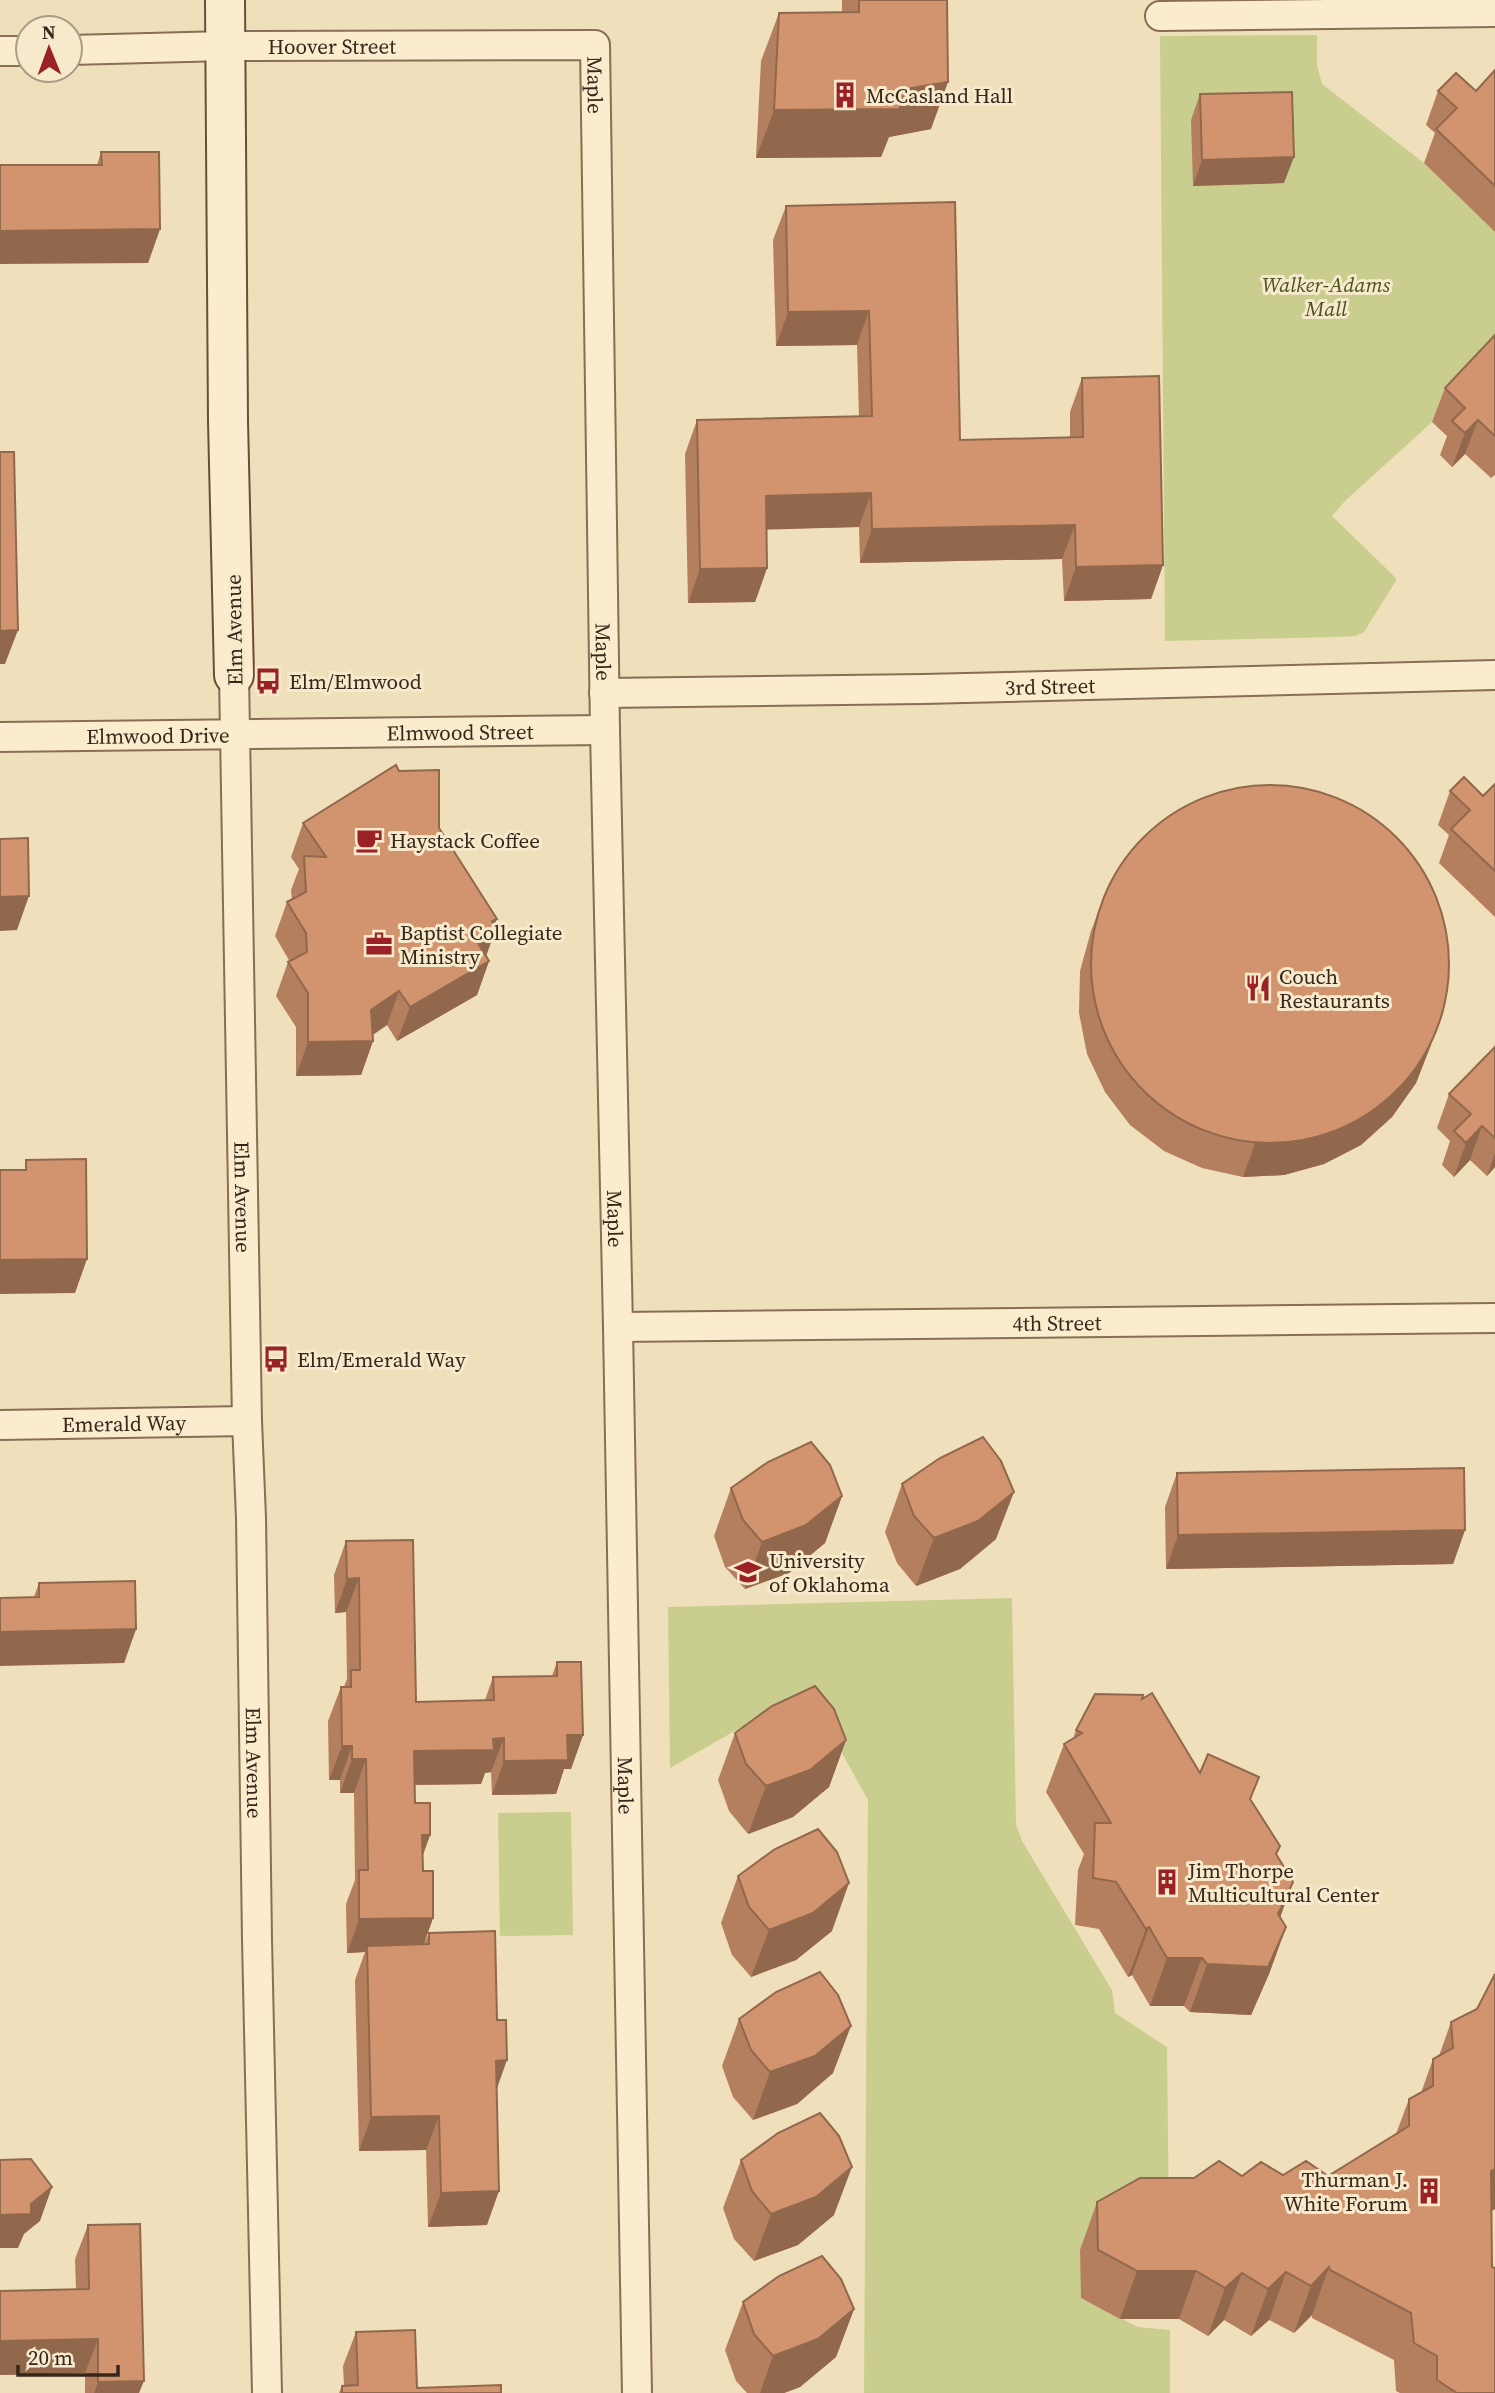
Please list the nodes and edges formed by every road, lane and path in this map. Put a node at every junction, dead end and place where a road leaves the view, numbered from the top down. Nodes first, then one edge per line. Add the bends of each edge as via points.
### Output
1 (225, 0) edge
2 (1495, 12) edge
3 (1160, 16) dead end
4 (595, 45) joint
5 (226, 46) junction
6 (84, 50) edge
7 (234, 675) joint
8 (1495, 675) edge
9 (604, 693) junction
10 (605, 730) junction
11 (316, 733) joint
12 (235, 735) junction
13 (0, 737) edge
14 (1495, 1318) edge
15 (618, 1327) junction
16 (247, 1421) junction
17 (0, 1425) edge
18 (267, 2393) edge
19 (637, 2393) edge

1 - 5 street, Elm Avenue
2 - 3 street
4 - 5 street, Hoover Street
4 - 9 street, Maple
5 - 6 street, Hoover Street
5 - 7 street, Elm Avenue
7 - 12 street, Elm Avenue
8 - 9 street, 3rd Street
9 - 10 street, Maple
10 - 11 street, Elmwood Street
10 - 15 street, Maple
11 - 12 street, Elmwood Drive
12 - 13 street, Elmwood Drive
12 - 16 street, Elm Avenue
14 - 15 street, 4th Street
15 - 19 street, Maple
16 - 17 street, Emerald Way
16 - 18 street, Elm Avenue

